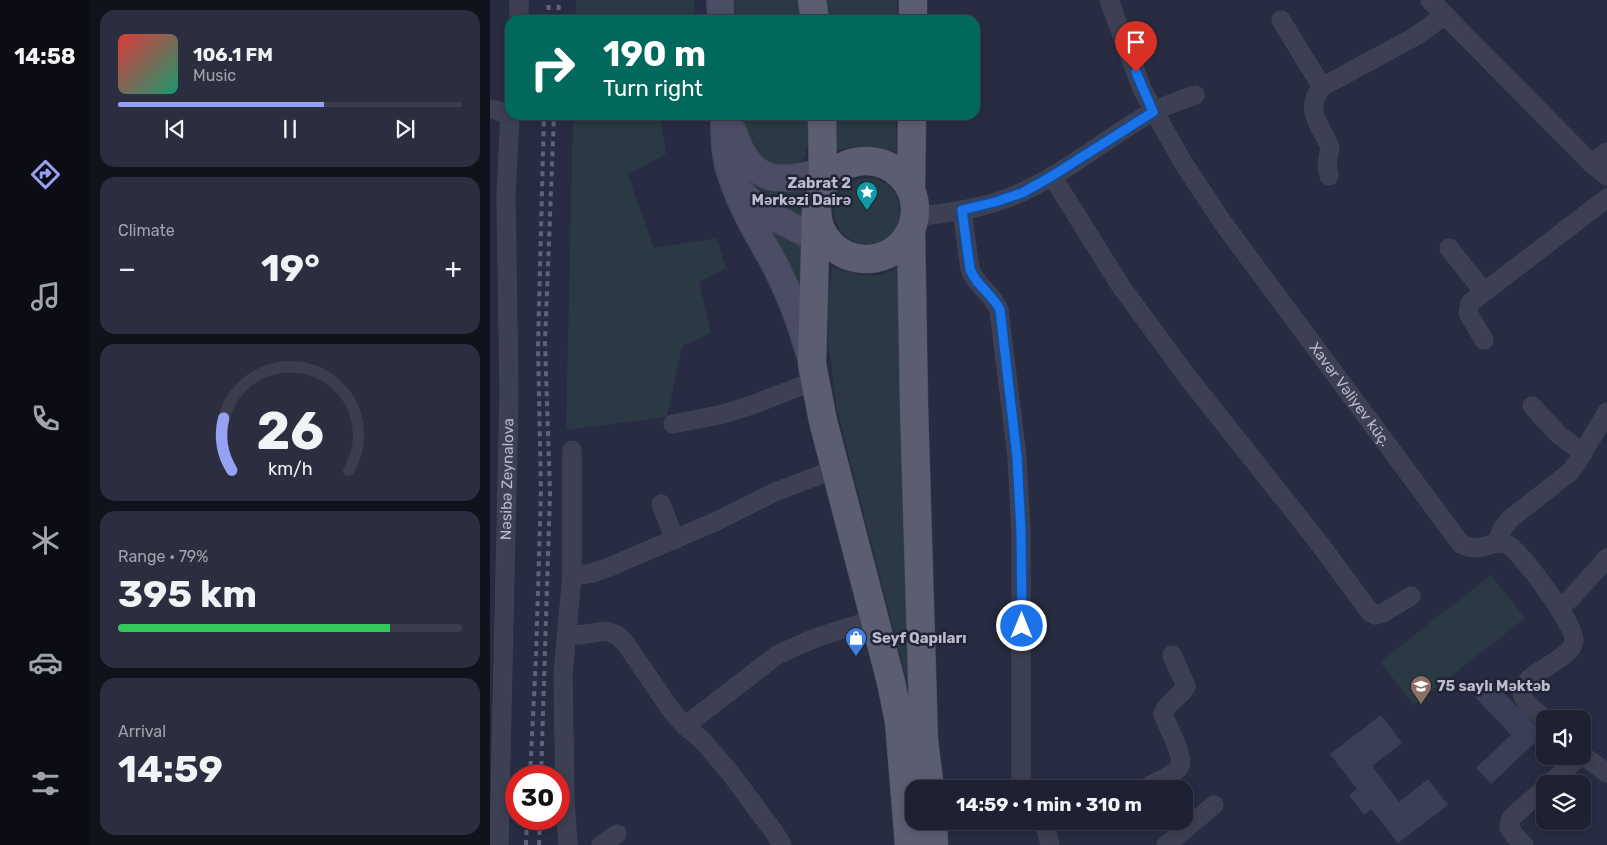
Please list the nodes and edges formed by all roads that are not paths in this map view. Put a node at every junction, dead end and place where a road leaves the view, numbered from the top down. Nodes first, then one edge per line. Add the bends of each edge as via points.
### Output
1 (519, 0) edge
2 (720, 0) edge
3 (812, 0) edge
4 (913, 0) edge
5 (1109, 0) edge
6 (1430, 0) edge
7 (519, 15) edge
8 (721, 15) edge
9 (814, 15) edge
10 (913, 15) edge
11 (1445, 15) junction
12 (1281, 20) dead end
13 (1322, 87) junction
14 (1195, 95) dead end
15 (490, 109) edge
16 (1153, 112) junction
17 (505, 113) edge
18 (510, 120) edge
19 (724, 120) edge
20 (730, 120) edge
21 (823, 120) edge
22 (912, 120) edge
23 (1607, 152) edge
24 (1591, 163) junction
25 (830, 174) junction
26 (1052, 176) junction
27 (1329, 176) dead end
28 (1607, 176) edge
29 (733, 181) junction
30 (1607, 198) edge
31 (962, 210) junction
32 (912, 212) junction
33 (821, 231) junction
34 (1449, 248) dead end
35 (1484, 292) junction
36 (1484, 340) dead end
37 (813, 372) junction
38 (1532, 406) dead end
39 (1607, 412) edge
40 (673, 424) dead end
41 (572, 450) dead end
42 (1583, 453) junction
43 (835, 468) junction
44 (661, 504) dead end
45 (675, 540) junction
46 (1498, 542) junction
47 (1607, 558) edge
48 (572, 576) junction
49 (1411, 596) dead end
50 (1560, 608) junction
51 (875, 618) junction
52 (567, 632) junction
53 (1172, 655) dead end
54 (1536, 711) edge
55 (496, 712) edge
56 (685, 726) junction
57 (1591, 763) edge
58 (1571, 765) edge
59 (1607, 773) edge
60 (1559, 775) edge
61 (912, 780) edge
62 (929, 780) edge
63 (1022, 780) edge
64 (1160, 780) edge
65 (1536, 796) edge
66 (1214, 805) dead end
67 (915, 830) edge
68 (926, 830) edge
69 (1046, 830) edge
70 (617, 834) dead end
71 (498, 845) edge
72 (568, 845) edge
73 (601, 845) edge
74 (782, 845) edge
75 (909, 845) edge
76 (934, 845) edge
77 (1050, 845) edge
78 (1166, 845) edge
79 (1524, 845) edge

1 - 7 street
2 - 8 street
3 - 9 main road
4 - 10 main road
5 - 16 street, Xavər Vəliyev küç.
6 - 11 street
11 - 13 street via 1416,36
11 - 24 street
12 - 13 street
13 - 27 street via 1312,106 1330,147 1326,165
14 - 16 street
15 - 17 street
16 - 26 street
16 - 46 street, Xavər Vəliyev küç. via 1223,223 1461,544 1480,548
18 - 55 street, Nəsibə Zeynalova via 506,195 508,404
19 - 29 street
20 - 25 street via 740,152 757,172 784,178
21 - 25 main road
22 - 32 main road
23 - 24 street
24 - 28 street
25 - 32 main road via 856,162 882,163 904,179
25 - 33 main road via 818,197
26 - 31 street via 1022,193
26 - 49 street via 1120,285 1370,612 1375,615 1382,613
29 - 33 street via 753,204
29 - 37 street via 790,297 800,321
30 - 35 street
31 - 32 street
31 - 63 street via 973,277 1000,310 1017,457 1022,569
32 - 33 main road via 904,241 882,257 856,258 843,254
32 - 62 main road via 914,407 924,741
33 - 37 main road
34 - 35 street
35 - 36 street via 1470,303 1468,313
37 - 40 street via 745,407
37 - 43 main road
38 - 42 street
39 - 42 street
41 - 48 street
42 - 46 street via 1570,472 1510,519
43 - 45 street
43 - 51 main road
44 - 45 street
45 - 48 street via 607,568
46 - 50 street via 1508,545 1520,555
47 - 50 street
48 - 52 street
50 - 54 street via 1574,641 1561,657 1528,680 1523,688 1522,695
51 - 56 street via 777,655
51 - 61 main road
52 - 56 street via 580,636 606,631 616,635 626,644
52 - 72 street via 563,735
53 - 64 street via 1186,686 1165,707 1163,714 1181,758 1180,767
55 - 71 street, Nəsibə Zeynalova
56 - 74 street via 703,741 731,774
57 - 59 street
58 - 60 street
65 - 79 street via 1511,818 1509,827
66 - 78 street
67 - 75 main road
68 - 76 main road
69 - 77 street
70 - 73 street

